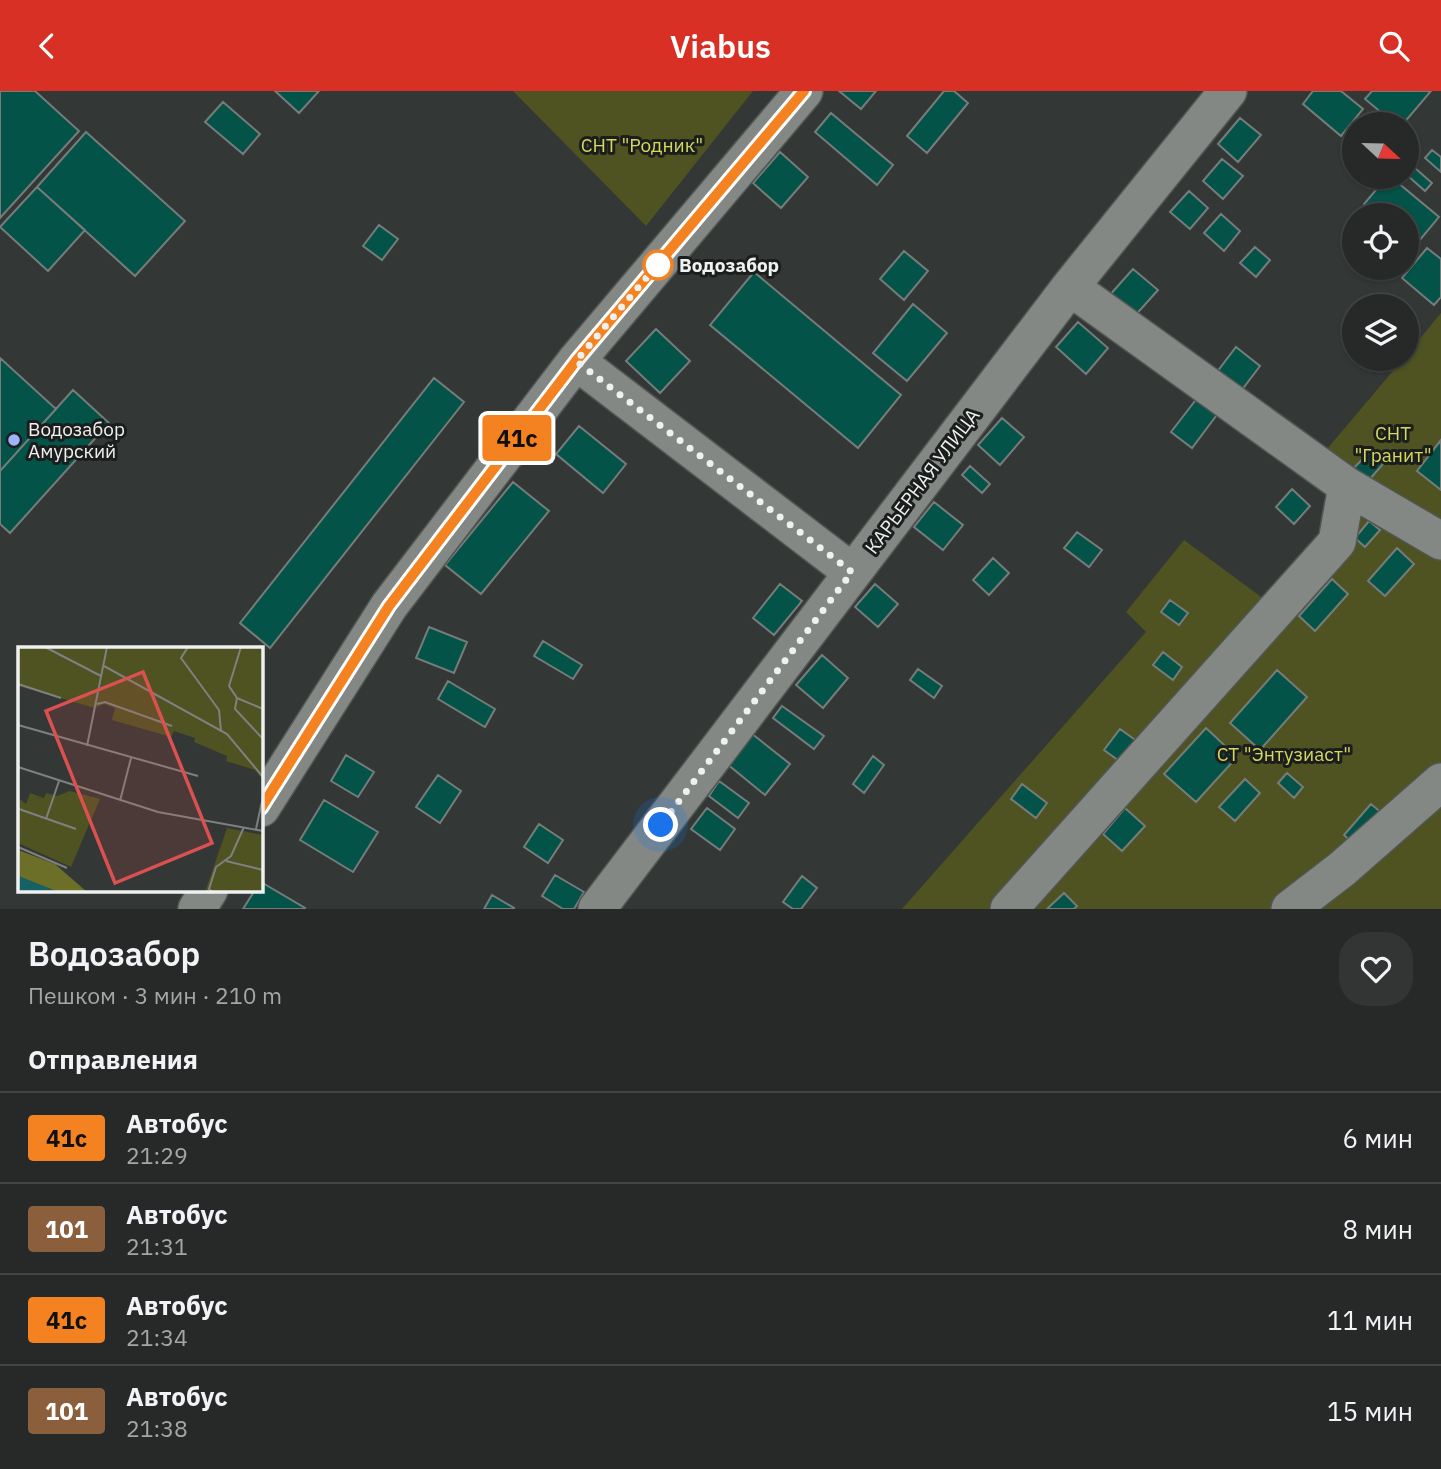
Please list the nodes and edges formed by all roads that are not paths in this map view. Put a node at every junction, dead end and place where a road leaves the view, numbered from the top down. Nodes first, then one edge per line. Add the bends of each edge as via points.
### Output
1 (804, 91) edge
2 (1228, 91) edge
3 (1070, 287) junction
4 (576, 361) junction
5 (1347, 486) junction
6 (1441, 541) edge
7 (852, 572) junction
8 (1441, 782) edge
9 (262, 806) edge
10 (208, 891) edge
11 (197, 909) edge
12 (597, 909) edge
13 (1009, 909) edge
14 (1290, 909) edge

1 - 4 street
2 - 3 street, КАРЬЕРНАЯ УЛИЦА
3 - 5 street
3 - 7 street, КАРЬЕРНАЯ УЛИЦА
4 - 7 street
4 - 9 street via 389,606
5 - 6 street
5 - 13 street via 1337,543
7 - 12 street, КАРЬЕРНАЯ УЛИЦА
8 - 14 street
10 - 11 street

